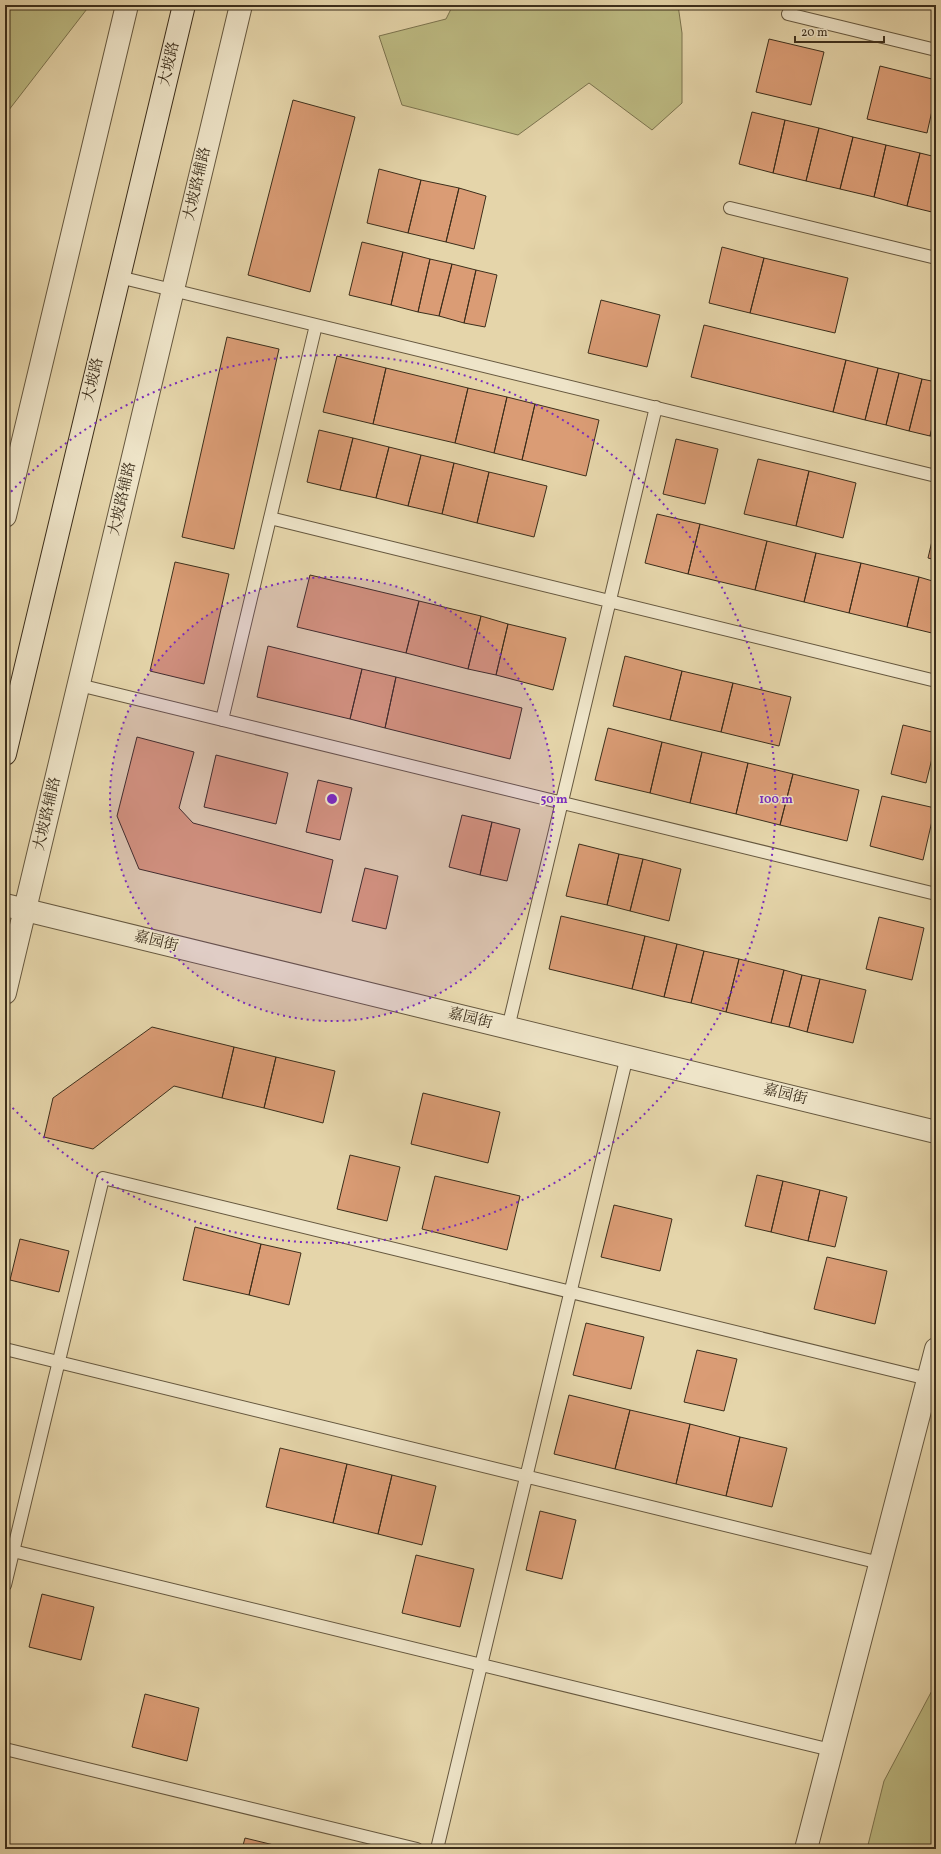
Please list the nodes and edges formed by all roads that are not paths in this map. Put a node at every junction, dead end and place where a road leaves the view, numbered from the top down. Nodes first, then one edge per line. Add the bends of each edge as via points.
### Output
1 (127, 5) edge
2 (184, 5) edge
3 (241, 5) edge
4 (788, 14) dead end
5 (936, 50) edge
6 (730, 208) dead end
7 (936, 258) edge
8 (119, 277) junction
9 (173, 290) junction
10 (316, 325) junction
11 (656, 407) junction
12 (936, 476) edge
13 (5, 516) edge
14 (270, 518) junction
15 (610, 601) junction
16 (936, 681) edge
17 (79, 684) junction
18 (222, 720) junction
19 (5, 754) edge
20 (562, 802) junction
21 (936, 894) edge
22 (15, 908) edge
23 (5, 993) edge
24 (508, 1028) junction
25 (627, 1056) junction
26 (936, 1132) edge
27 (570, 1292) junction
28 (5, 1349) edge
29 (936, 1349) edge
30 (58, 1362) junction
31 (928, 1379) junction
32 (526, 1476) junction
33 (13, 1551) junction
34 (880, 1563) junction
35 (5, 1585) edge
36 (481, 1665) junction
37 (5, 1749) edge
38 (831, 1750) junction
39 (417, 1849) edge
40 (437, 1849) edge
41 (806, 1849) edge

1 - 13 street
2 - 8 street, 大坡路
3 - 9 street, 大坡路辅路
4 - 5 lane
6 - 7 lane
8 - 9 lane
8 - 19 street, 大坡路
9 - 10 lane
9 - 17 street, 大坡路辅路
10 - 11 lane
10 - 14 lane
11 - 12 lane
11 - 15 lane
14 - 15 lane
14 - 18 lane
15 - 16 lane
15 - 20 lane
17 - 18 lane
17 - 22 street, 大坡路辅路
18 - 20 lane
20 - 21 lane
20 - 24 lane
22 - 23 street, 大坡路辅路
22 - 24 street, 嘉园街
24 - 25 street, 嘉园街
25 - 26 street, 嘉园街
25 - 27 lane
27 - 30 lane via 103,1178
27 - 31 lane
27 - 32 lane
28 - 30 lane
29 - 31 street
30 - 32 lane
30 - 33 lane
31 - 34 street
32 - 34 lane
32 - 36 lane
33 - 35 lane
33 - 36 lane
34 - 38 street
36 - 38 lane
36 - 40 lane
37 - 39 lane
38 - 41 street

